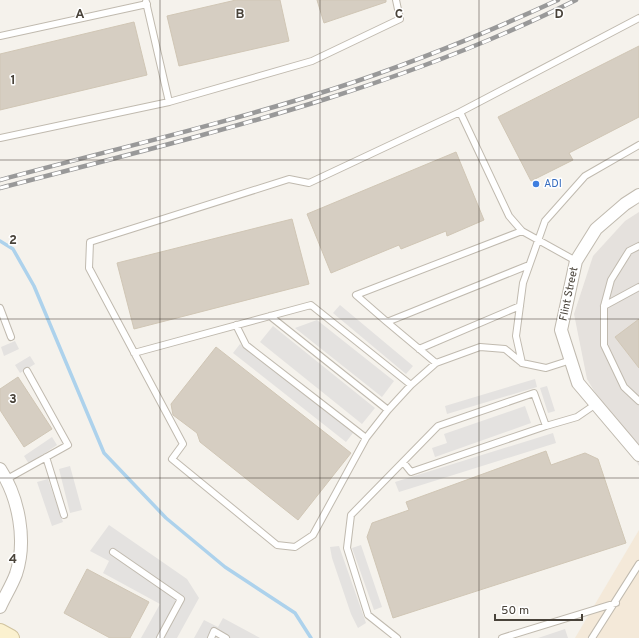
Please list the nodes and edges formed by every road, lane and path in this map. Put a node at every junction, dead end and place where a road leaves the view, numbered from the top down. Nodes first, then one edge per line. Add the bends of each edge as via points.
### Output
1 (396, 0) edge
2 (147, 2) edge
3 (639, 18) edge
4 (0, 36) edge
5 (169, 102) junction
6 (460, 112) junction
7 (0, 138) edge
8 (639, 145) edge
9 (639, 195) edge
10 (522, 232) junction
11 (538, 240) junction
12 (639, 246) edge
13 (576, 261) junction
14 (529, 265) junction
15 (639, 287) edge
16 (520, 306) junction
17 (604, 306) junction
18 (0, 308) edge
19 (270, 316) junction
20 (386, 322) junction
21 (236, 325) junction
22 (11, 337) dead end
23 (419, 349) junction
24 (134, 353) junction
25 (570, 360) junction
26 (436, 363) junction
27 (522, 363) junction
28 (27, 371) dead end
29 (411, 385) junction
30 (639, 400) edge
31 (596, 404) junction
32 (388, 410) junction
33 (546, 426) junction
34 (366, 438) junction
35 (639, 455) edge
36 (46, 457) junction
37 (402, 462) junction
38 (3, 474) edge
39 (64, 514) dead end
40 (113, 552) dead end
41 (639, 564) edge
42 (616, 603) junction
43 (0, 607) edge
44 (0, 632) edge
45 (11, 638) edge
46 (160, 638) edge
47 (210, 638) edge
48 (226, 638) edge
49 (397, 638) edge
50 (502, 638) edge
51 (592, 638) edge

1 - 5 lane via 400,19 312,61
2 - 4 lane
2 - 5 lane
3 - 6 lane
5 - 7 lane
6 - 10 lane via 509,216
6 - 24 lane via 309,183 289,179 90,242 89,268
8 - 11 lane via 585,176 546,221
9 - 13 street, Flint Street via 596,229
10 - 11 lane
10 - 20 lane via 356,295
11 - 13 lane
11 - 14 lane
12 - 17 lane via 629,251 611,280
13 - 25 street, Flint Street via 561,330
14 - 16 lane via 523,283
14 - 20 lane
15 - 17 lane
16 - 23 lane
16 - 27 lane via 516,336
17 - 30 lane via 604,345 624,387
18 - 22 lane
19 - 21 lane
19 - 29 lane via 311,305
19 - 32 lane
20 - 23 lane
21 - 24 lane
21 - 34 lane via 246,345
23 - 26 lane
24 - 34 lane via 183,444 172,459 277,545 295,547 313,535
25 - 27 lane via 546,368
25 - 31 street, Flint Street via 578,383
26 - 27 lane via 480,347 505,349
26 - 29 lane
28 - 36 lane via 68,445
29 - 32 lane
31 - 33 lane via 577,417
31 - 35 street, Flint Street
32 - 34 lane
33 - 37 lane via 411,472
33 - 37 lane via 534,393 438,426
36 - 38 lane
36 - 39 lane
37 - 49 lane via 351,515 347,548 368,615
38 - 43 street via 17,508 21,550 16,573
40 - 46 lane via 181,599
41 - 42 lane
42 - 50 lane
42 - 51 lane
44 - 45 street
47 - 48 lane via 214,632

